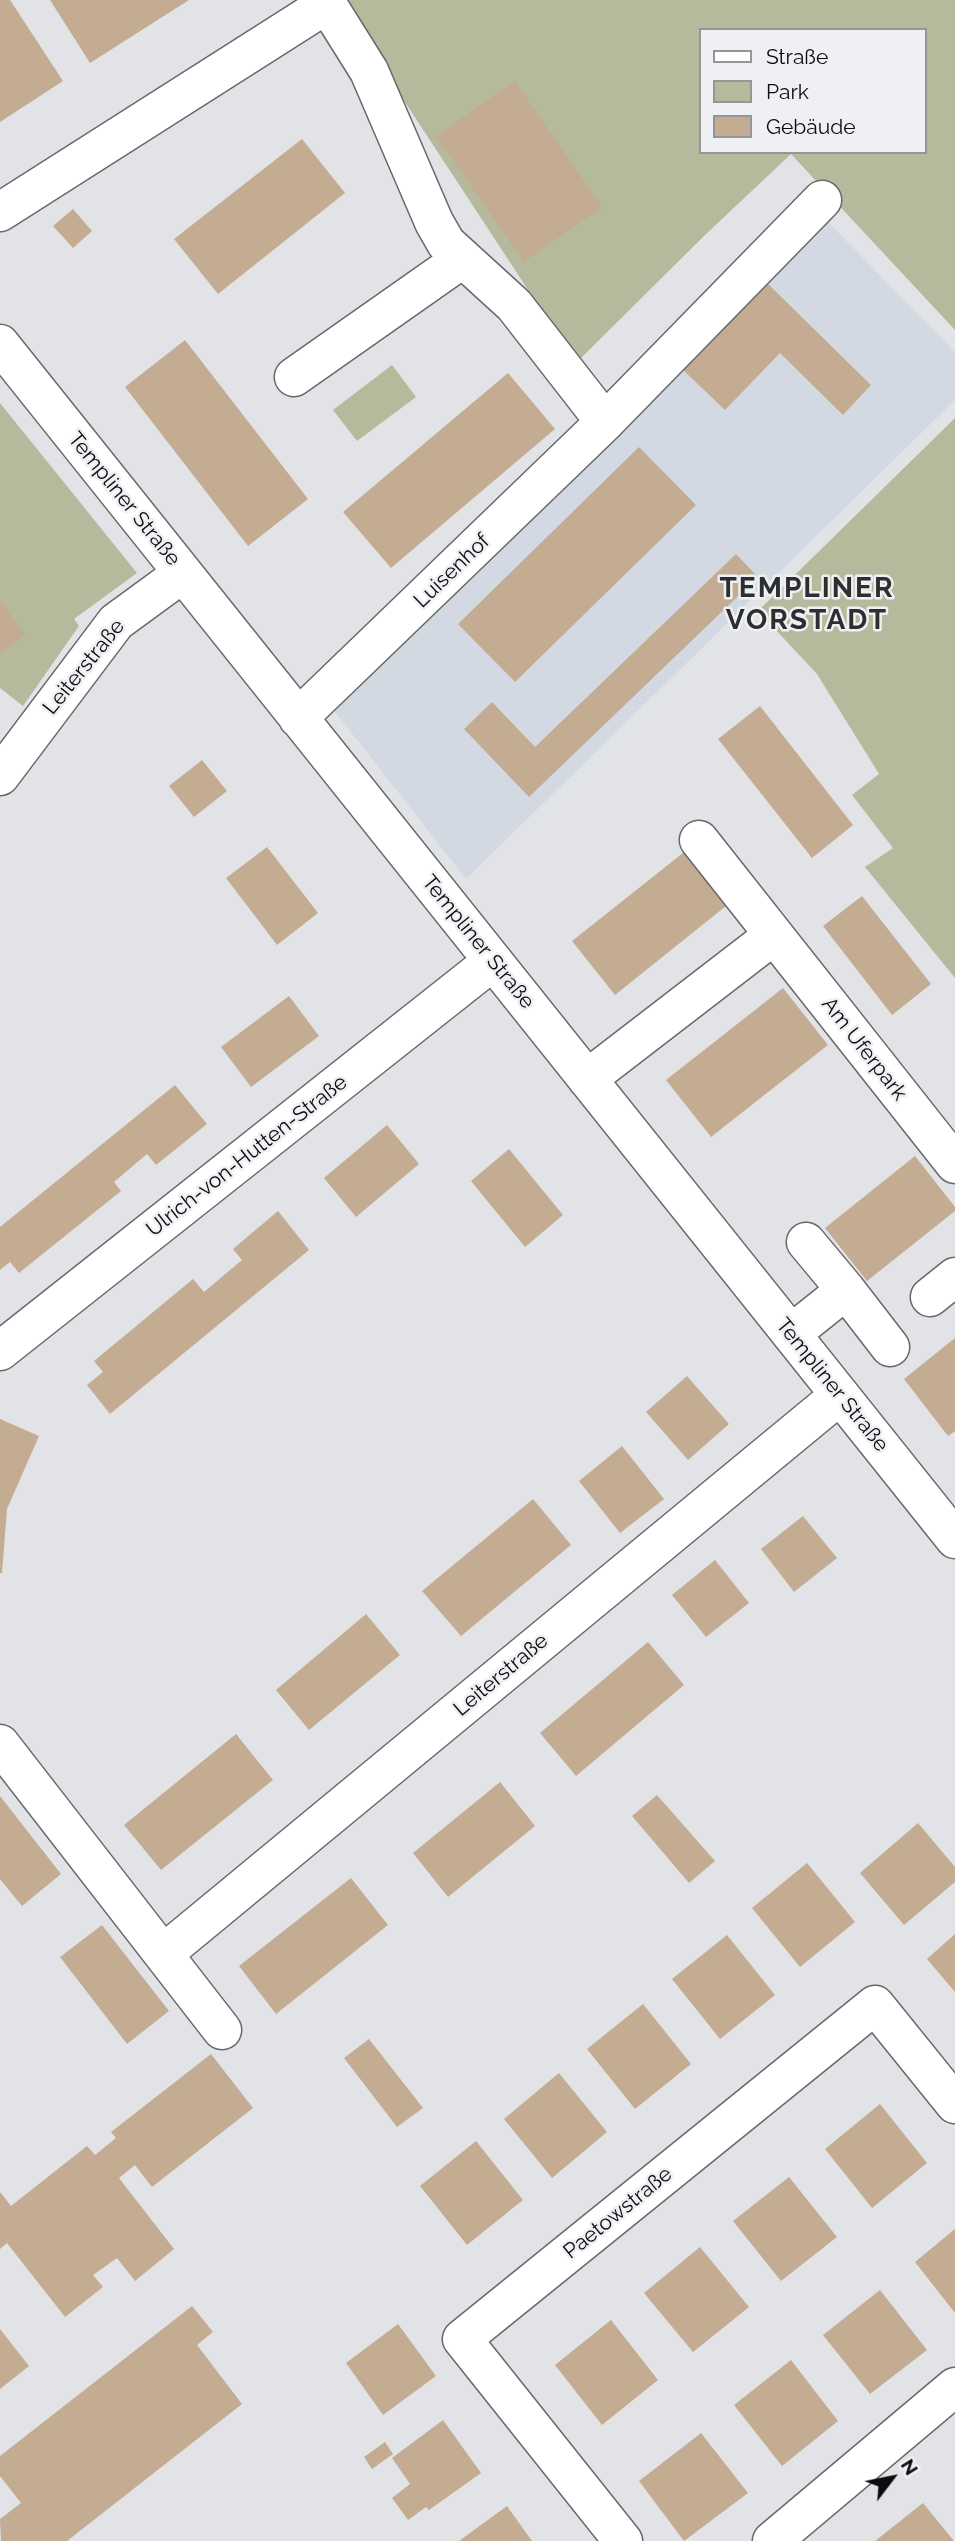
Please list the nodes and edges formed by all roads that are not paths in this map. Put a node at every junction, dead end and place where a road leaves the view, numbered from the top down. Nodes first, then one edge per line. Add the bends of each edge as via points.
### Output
1 (326, 2) edge
2 (822, 200) dead end
3 (0, 212) edge
4 (462, 259) junction
5 (0, 344) edge
6 (294, 377) dead end
7 (605, 422) junction
8 (183, 573) junction
9 (299, 718) junction
10 (0, 776) edge
11 (699, 840) dead end
12 (774, 934) junction
13 (493, 961) junction
14 (587, 1079) junction
15 (955, 1164) edge
16 (806, 1242) dead end
17 (846, 1290) junction
18 (791, 1334) junction
19 (890, 1347) dead end
20 (0, 1351) edge
21 (840, 1395) junction
22 (955, 1539) edge
23 (0, 1744) edge
24 (163, 1954) junction
25 (222, 2030) dead end
26 (955, 2104) edge
27 (955, 2387) edge
28 (623, 2541) edge
29 (772, 2541) edge

1 - 3 street
1 - 4 street via 369,71 434,222
2 - 7 street, Luisenhof
4 - 6 street
4 - 7 street via 514,305
5 - 8 street, Templiner Straße
7 - 9 street, Luisenhof
8 - 9 street, Templiner Straße
8 - 10 street, Leiterstraße via 116,622
9 - 13 street, Templiner Straße
11 - 12 street, Am Uferpark
12 - 14 street
12 - 15 street, Am Uferpark
13 - 14 street, Templiner Straße
13 - 20 street, Ulrich-von-Hutten-Straße
14 - 18 street, Templiner Straße
16 - 17 street
17 - 18 street
17 - 19 street
18 - 21 street, Templiner Straße
21 - 22 street, Templiner Straße
21 - 24 street, Leiterstraße
23 - 24 street
24 - 25 street
26 - 28 street, Paetowstraße via 875,2005 462,2339
27 - 29 street

